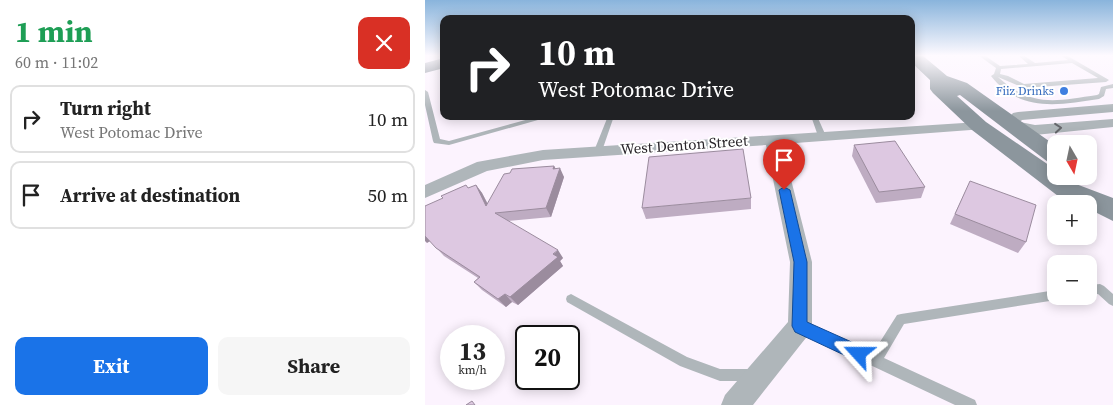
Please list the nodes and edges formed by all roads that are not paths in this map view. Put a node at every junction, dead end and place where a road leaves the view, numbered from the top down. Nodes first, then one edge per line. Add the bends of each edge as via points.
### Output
1 (933, 74) edge
2 (1096, 74) edge
3 (997, 75) joint
4 (939, 79) junction
5 (1105, 79) junction
6 (1113, 85) edge
7 (425, 92) edge
8 (1113, 108) edge
9 (534, 120) edge
10 (612, 120) edge
11 (816, 120) edge
12 (1113, 123) edge
13 (1010, 124) junction
14 (979, 126) junction
15 (822, 136) junction
16 (773, 139) junction
17 (599, 151) junction
18 (1047, 151) edge
19 (1047, 165) edge
20 (1076, 185) edge
21 (1093, 185) edge
22 (425, 192) edge
23 (1109, 209) edge
24 (1097, 289) edge
25 (1047, 296) edge
26 (571, 299) dead end
27 (1113, 301) edge
28 (800, 326) junction
29 (875, 361) junction
30 (759, 375) junction
31 (735, 405) edge
32 (970, 405) edge

1 - 4 main road
2 - 5 lane
3 - 5 lane via 1025,86
3 - 6 lane via 995,78 1019,97 1038,103 1099,97 1103,88
4 - 13 main road via 961,87
4 - 14 main road via 939,89
5 - 6 lane
7 - 9 lane via 437,141 449,143
8 - 13 street via 1018,116
10 - 17 lane
11 - 15 lane
13 -> 12 street via 1035,130
13 - 18 main road
14 - 15 street, West Denton Street
14 - 19 main road via 999,130
14 - 23 main road via 1067,190
15 - 16 street, West Denton Street
16 - 17 street, West Denton Street
16 - 28 street via 801,262
17 - 22 street, West Denton Street via 543,155 483,166
20 - 23 main road
21 - 23 main road
24 - 27 lane
25 - 29 lane via 901,319
26 - 30 lane via 684,362 720,375
28 - 29 lane
28 - 30 street
29 - 32 lane
30 - 31 street

